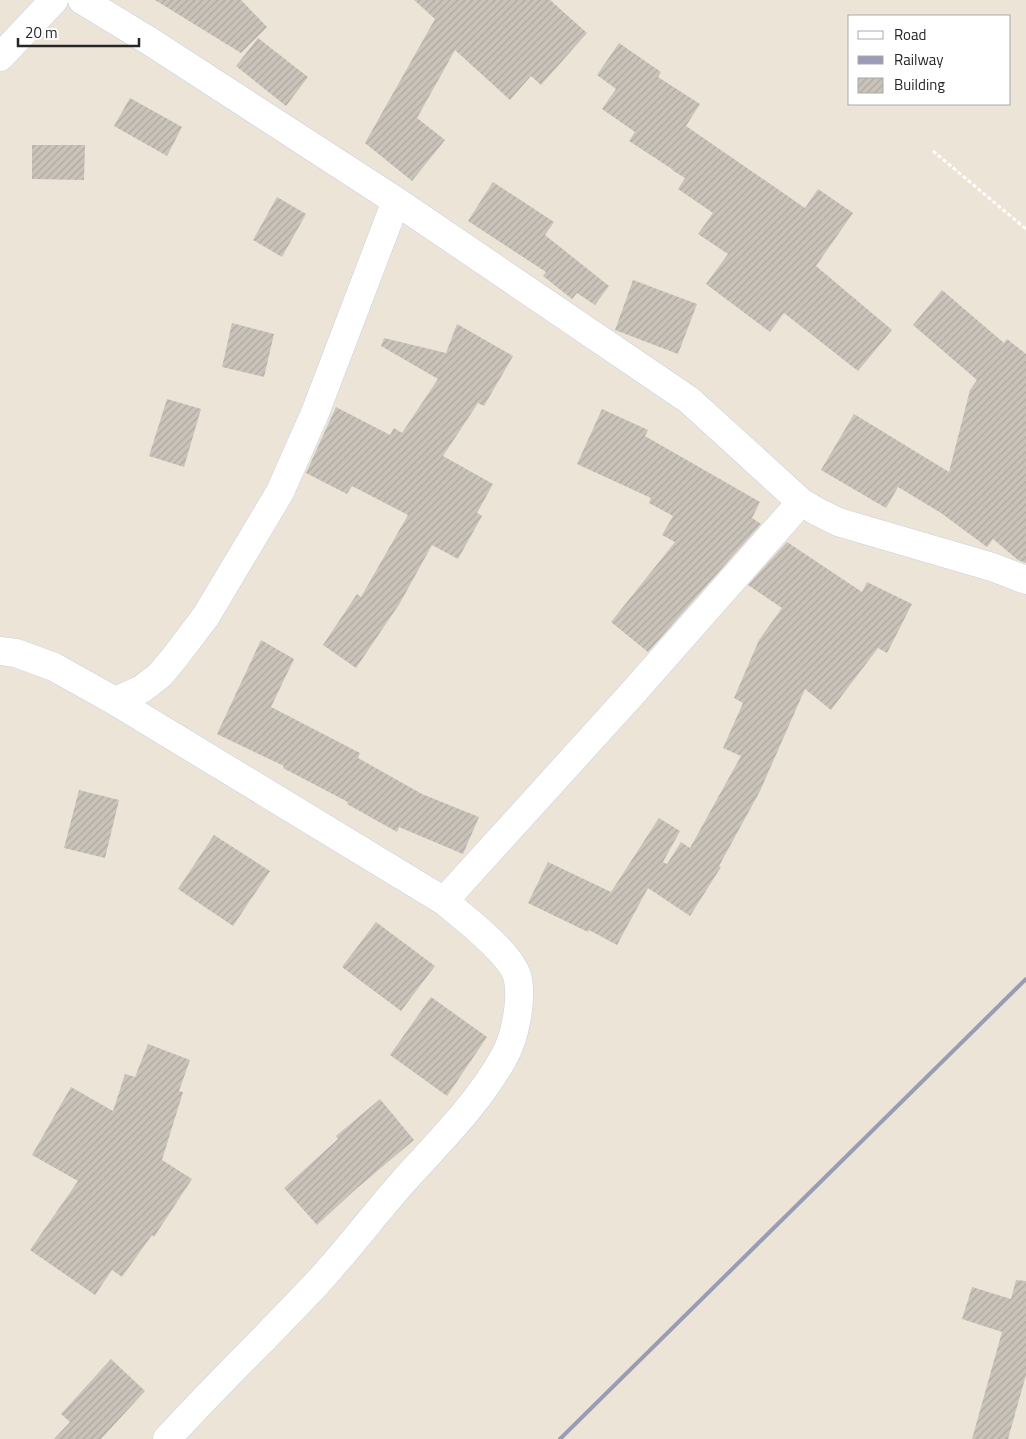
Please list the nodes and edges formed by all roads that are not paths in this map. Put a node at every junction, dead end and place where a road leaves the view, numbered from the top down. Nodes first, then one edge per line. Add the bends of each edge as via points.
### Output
1 (54, 0) edge
2 (82, 0) edge
3 (0, 57) edge
4 (396, 201) junction
5 (801, 502) junction
6 (1026, 580) edge
7 (0, 651) edge
8 (115, 701) junction
9 (444, 901) junction
10 (167, 1439) edge

1 - 3 street
2 - 4 street
4 - 5 street via 689,400
4 - 8 street via 315,412 280,492 206,616 160,676 142,689
5 - 6 street via 838,522
5 - 9 street
7 - 8 street via 16,653 54,667
8 - 9 street
9 - 10 street via 490,941 511,963 518,977 520,992 513,1038 504,1056 466,1112 319,1280

